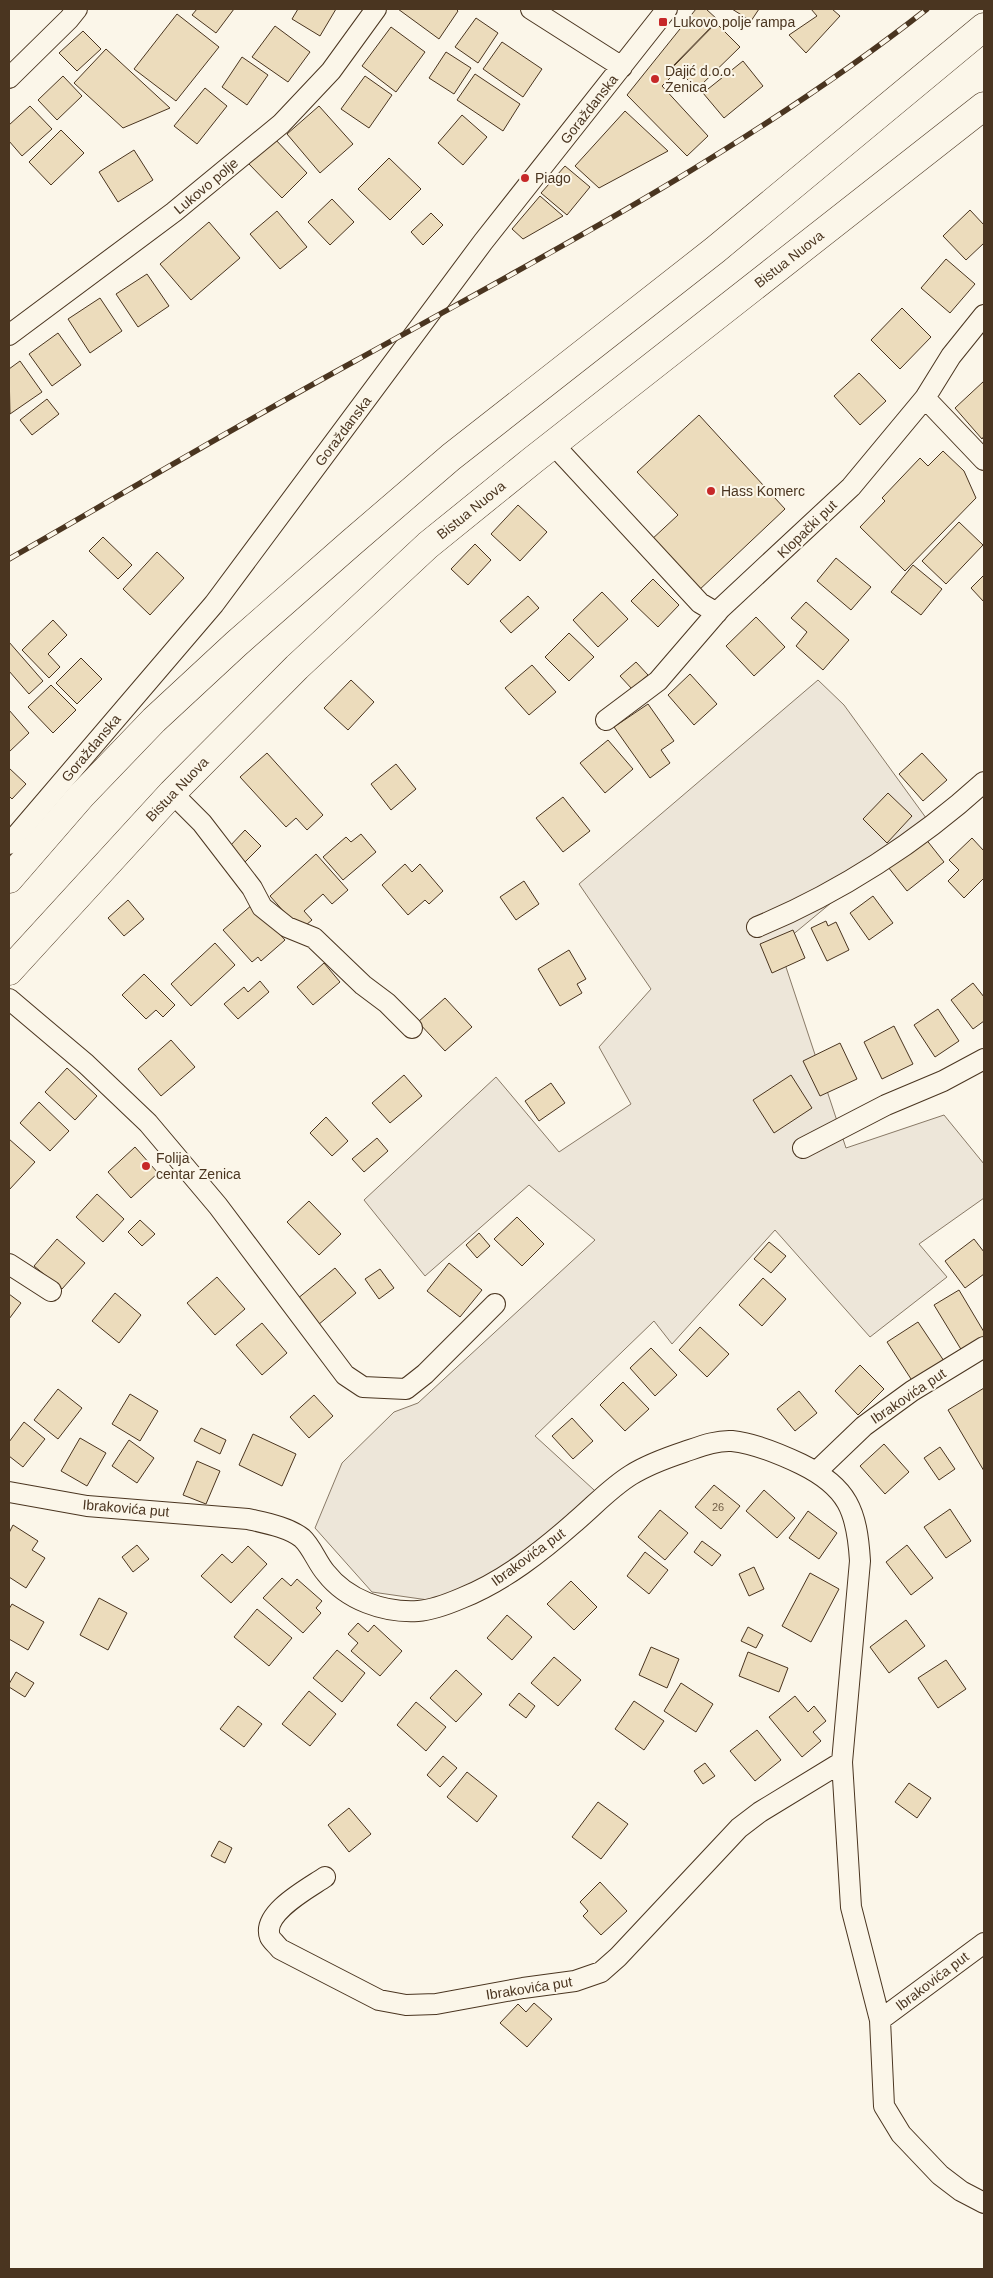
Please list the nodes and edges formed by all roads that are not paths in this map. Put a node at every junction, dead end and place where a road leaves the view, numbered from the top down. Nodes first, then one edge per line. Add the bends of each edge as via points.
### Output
1 (77, 9) edge
2 (376, 9) edge
3 (530, 9) edge
4 (667, 9) edge
5 (984, 27) edge
6 (622, 67) junction
7 (9, 78) edge
8 (984, 106) edge
9 (984, 315) edge
10 (9, 335) edge
11 (925, 398) junction
12 (552, 444) junction
13 (984, 460) edge
14 (717, 613) junction
15 (606, 720) dead end
16 (984, 782) edge
17 (172, 793) junction
18 (9, 844) edge
19 (9, 879) edge
20 (757, 927) dead end
21 (9, 971) edge
22 (9, 999) edge
23 (412, 1028) dead end
24 (984, 1059) edge
25 (803, 1148) dead end
26 (9, 1264) edge
27 (51, 1291) dead end
28 (495, 1304) dead end
29 (984, 1347) edge
30 (816, 1472) junction
31 (9, 1492) edge
32 (842, 1762) junction
33 (325, 1877) dead end
34 (984, 1943) edge
35 (880, 2020) junction
36 (984, 2203) edge

1 - 7 street
2 - 10 street, Lukovo polje via 331,71 281,124 174,212
3 - 6 street
4 - 6 street, Goraždanska
5 - 19 main road via 715,250 451,457 344,549 154,720 81,796
6 - 18 street, Goraždanska via 483,242 214,604
8 - 12 main road, Bistua Nuova
9 - 11 street, Klopački put
11 - 13 street
11 - 14 street, Klopački put via 851,487
12 - 14 street via 700,603
12 - 17 main road, Bistua Nuova via 428,545 297,667
14 - 15 street, Klopački put via 658,681
16 - 20 street via 933,826 855,877 785,916
17 - 21 main road, Bistua Nuova
17 - 23 street via 207,830 252,888 262,907 287,927 314,938
22 - 28 street via 148,1122 230,1221 345,1375 363,1387 406,1389
24 - 25 street
26 - 27 street
29 - 30 street, Ibrakovića put via 912,1391 864,1426
30 - 31 street, Ibrakovića put via 789,1458 732,1441 718,1442 662,1460 632,1474 548,1544 493,1584 441,1606 418,1611 358,1600 326,1573 304,1540 269,1524 248,1519 87,1506
30 - 32 street, Ibrakovića put via 846,1499 858,1529 860,1561
32 - 33 street, Ibrakovića put via 739,1828 618,1957 601,1972 575,1981 436,2004 406,2005 379,2000 280,1949 270,1937 270,1922 280,1909
32 - 35 street, Ibrakovića put via 851,1907
34 - 35 street, Ibrakovića put
35 - 36 street, Ibrakovića put via 884,2106 900,2134 940,2175

